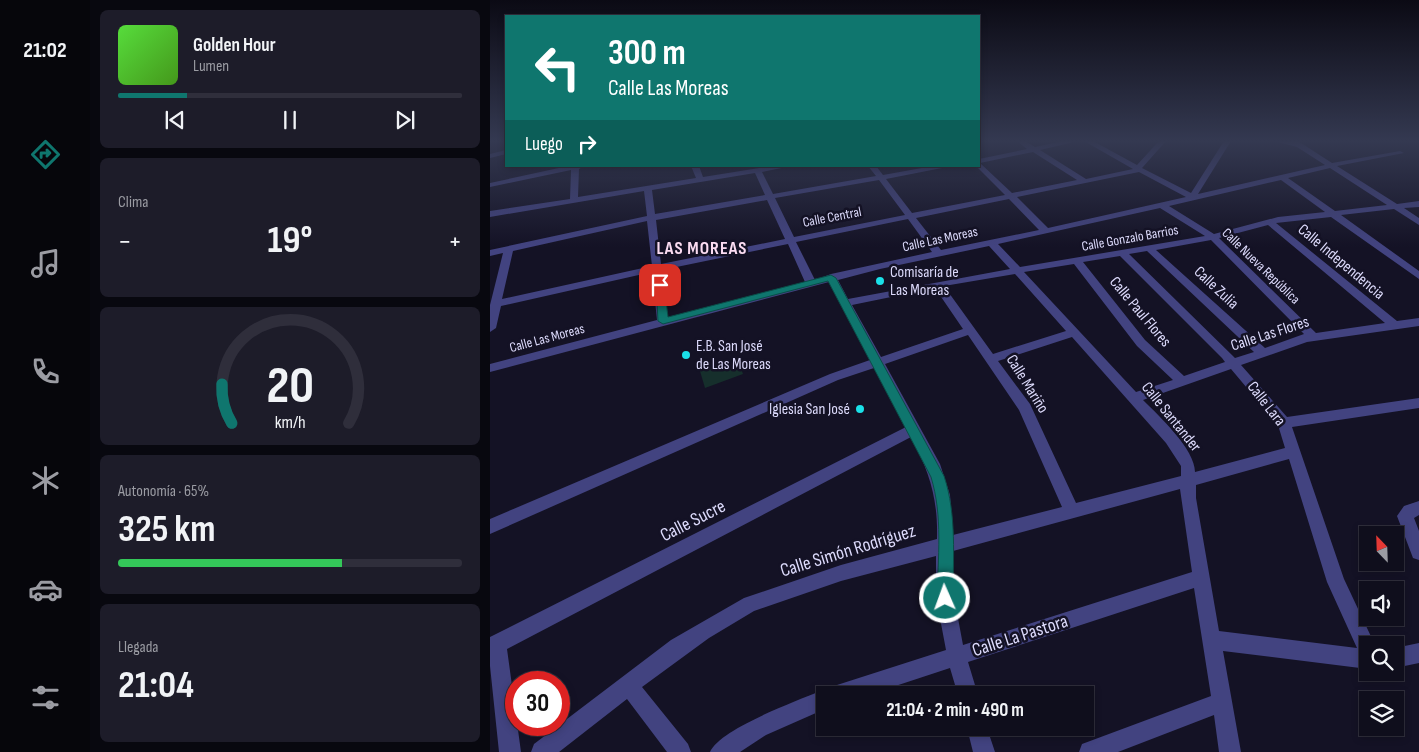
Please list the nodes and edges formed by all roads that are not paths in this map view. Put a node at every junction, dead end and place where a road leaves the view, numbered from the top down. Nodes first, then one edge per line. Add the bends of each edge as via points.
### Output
1 (530, 176) edge
2 (575, 176) edge
3 (705, 176) edge
4 (727, 176) edge
5 (760, 176) edge
6 (892, 176) edge
7 (990, 176) edge
8 (1076, 176) edge
9 (1105, 176) edge
10 (1154, 176) edge
11 (1205, 176) edge
12 (1281, 176) joint
13 (1347, 176) edge
14 (699, 177) joint
15 (881, 178) junction
16 (1084, 181) junction
17 (490, 184) edge
18 (648, 189) junction
19 (1010, 196) junction
20 (770, 197) junction
21 (1192, 197) junction
22 (574, 198) junction
23 (1160, 204) junction
24 (1419, 204) edge
25 (1395, 207) junction
26 (490, 213) edge
27 (1333, 213) junction
28 (909, 216) junction
29 (651, 218) junction
30 (1269, 222) junction
31 (1419, 222) edge
32 (1046, 231) junction
33 (1213, 237) junction
34 (790, 240) junction
35 (992, 242) junction
36 (1149, 248) junction
37 (510, 249) junction
38 (490, 253) edge
39 (1122, 253) junction
40 (938, 254) junction
41 (1077, 261) junction
42 (658, 267) junction
43 (1017, 271) junction
44 (1416, 272) edge
45 (831, 278) junction
46 (811, 283) junction
47 (938, 284) junction
48 (495, 289) edge
49 (845, 303) junction
50 (496, 304) junction
51 (663, 321) junction
52 (1419, 322) edge
53 (1394, 325) junction
54 (490, 328) edge
55 (971, 330) junction
56 (1073, 333) junction
57 (1313, 336) junction
58 (1262, 352) junction
59 (992, 359) junction
60 (877, 361) junction
61 (1232, 363) junction
62 (490, 368) edge
63 (1182, 381) junction
64 (1135, 398) junction
65 (1419, 403) edge
66 (1284, 423) junction
67 (914, 429) junction
68 (1292, 452) junction
69 (1188, 478) junction
70 (1419, 508) edge
71 (1071, 510) junction
72 (490, 527) edge
73 (946, 544) junction
74 (1419, 552) edge
75 (1202, 577) junction
76 (1361, 636) edge
77 (1213, 640) junction
78 (494, 646) edge
79 (1419, 653) edge
80 (956, 656) junction
81 (1404, 656) edge
82 (1359, 658) edge
83 (628, 685) junction
84 (864, 686) edge
85 (965, 686) edge
86 (1222, 702) junction
87 (816, 703) edge
88 (979, 736) edge
89 (510, 752) edge
90 (542, 752) edge
91 (680, 752) edge
92 (721, 752) edge
93 (984, 752) edge
94 (1090, 752) edge
95 (1230, 752) edge

1 - 17 street
2 - 22 street
3 - 14 street
4 - 18 street
5 - 20 street
6 - 15 street
7 - 19 street
8 - 16 street
9 - 16 street, Calle Central
10 - 21 street
11 - 21 street
12 - 21 street, Calle Las Moreas
12 - 27 street
13 - 25 street
14 - 22 street
15 - 20 street
15 - 28 street
16 - 19 street, Calle Central
18 - 26 street
18 - 29 street
19 - 28 street, Calle Central
19 - 32 street
20 - 29 street
20 - 34 street
21 - 23 street, Calle Las Moreas
22 - 26 street
23 - 32 street, Calle Las Moreas
23 - 33 street, Calle Nueva República
24 - 25 street, Calle Gonzalo Barrios
25 - 27 street, Calle Gonzalo Barrios
25 - 31 street
27 - 30 street, Calle Gonzalo Barrios
27 - 44 street
28 - 34 street, Calle Central
28 - 40 street
29 - 37 street
29 - 42 street
30 - 33 street, Calle Gonzalo Barrios
30 - 53 street, Calle Independencia
32 - 35 street, Calle Las Moreas
33 - 36 street, Calle Gonzalo Barrios
33 - 57 street, Calle Nueva República
34 - 42 street, Calle Central
34 - 46 street
35 - 40 street, Calle Las Moreas
35 - 43 street, Calle Santander
36 - 39 street, Calle Gonzalo Barrios
36 - 58 street, Calle Zulia
37 - 38 street
37 - 48 street
39 - 41 street, Calle Gonzalo Barrios
39 - 61 street, Calle Lara
40 - 45 street, Calle Las Moreas
41 - 43 street, Calle Gonzalo Barrios
41 - 63 street, Calle Paul Flores via 1141,343
42 - 50 street, Calle Central
42 - 51 street
43 - 47 street, Calle Gonzalo Barrios
43 - 56 street, Calle Santander
45 - 46 street, Calle Las Moreas
45 - 49 street
46 - 51 street, Calle Las Moreas
47 - 49 street, Calle Gonzalo Barrios
47 - 55 street, Calle Mariño
48 - 50 street
49 - 60 street
50 - 54 street
51 - 62 street, Calle Las Moreas
52 - 53 street, Calle Las Flores
53 - 57 street, Calle Las Flores
55 - 59 street, Calle Mariño
55 - 60 street
56 - 59 street
56 - 64 street, Calle Santander
57 - 58 street, Calle Las Flores
58 - 61 street, Calle Las Flores
59 - 71 street, Calle Mariño via 1031,419
60 - 67 street
60 - 72 street via 799,391
61 - 63 street, Calle Las Flores
61 - 66 street, Calle Lara
63 - 64 street, Calle Las Flores
64 - 69 street, Calle Santander via 1186,460
65 - 66 street
66 - 68 street, Calle Lara
67 - 73 street via 942,491
67 - 78 street, Calle Sucre
68 - 69 street, Calle Simón Rodríguez
68 - 76 street, Calle Lara via 1336,582
69 - 71 street, Calle Simón Rodríguez
69 - 75 street, Calle Santander via 1188,498
70 - 74 street via 1407,513 1405,520
71 - 73 street, Calle Simón Rodríguez
73 - 80 street via 944,581 947,616
73 - 83 street, Calle Simón Rodríguez via 841,573 750,604 702,631
75 - 77 street, Calle Santander
75 - 80 street, Calle La Pastora
77 - 82 street
77 - 86 street, Calle Santander
78 - 89 street
79 - 81 street
80 - 84 street, Calle La Pastora
80 - 85 street
83 - 90 street, Calle Simón Rodríguez
83 - 91 street
86 - 94 street
86 - 95 street, Calle Santander
87 - 92 street via 759,728
88 - 93 street

